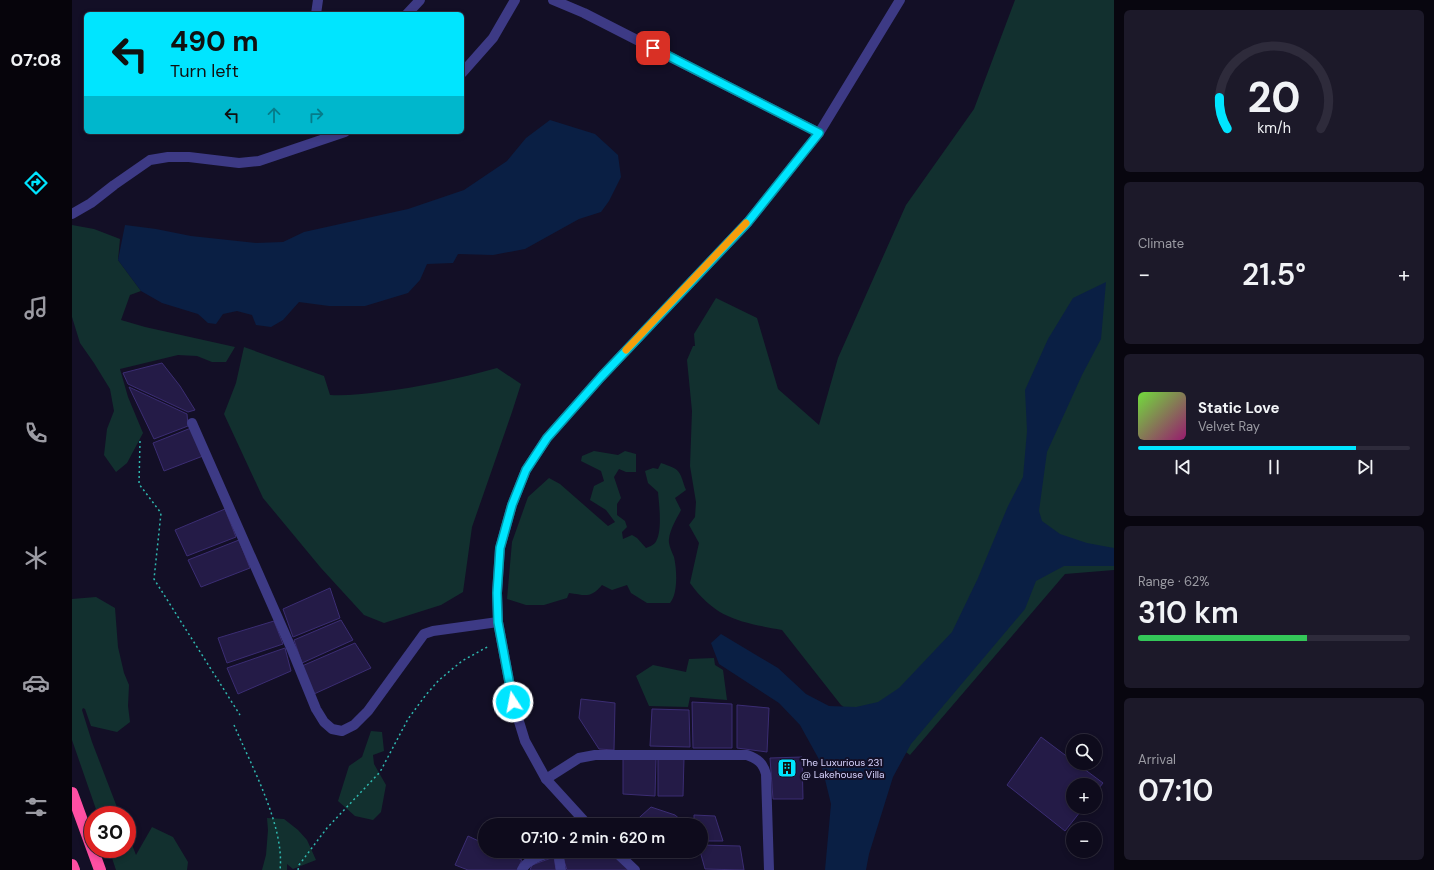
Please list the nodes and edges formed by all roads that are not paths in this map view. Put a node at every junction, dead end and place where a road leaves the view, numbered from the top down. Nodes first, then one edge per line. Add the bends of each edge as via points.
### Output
1 (318, 0) edge
2 (420, 0) edge
3 (515, 0) edge
4 (553, 0) edge
5 (900, 0) edge
6 (316, 12) edge
7 (409, 12) edge
8 (464, 71) edge
9 (819, 133) junction
10 (339, 134) edge
11 (72, 214) edge
12 (192, 423) dead end
13 (498, 622) junction
14 (546, 779) junction
15 (72, 793) edge
16 (582, 818) edge
17 (536, 858) edge
18 (559, 858) edge
19 (622, 858) edge
20 (72, 865) edge
21 (74, 870) edge
22 (100, 870) edge
23 (522, 870) edge
24 (561, 870) edge
25 (635, 870) edge
26 (769, 870) edge

1 - 6 street
2 - 7 street
3 - 8 street via 493,38
4 - 9 street
5 - 9 street
9 - 13 street via 748,222 601,377 547,438 526,470 512,505 500,548
10 - 11 street via 259,162 239,163 189,157 150,160
12 - 13 street via 316,709 332,729 342,731 354,725 368,711 424,634
13 - 14 street via 513,702 525,741
14 - 16 street
14 - 26 street via 579,758 595,755 747,755 757,758 764,765 766,774
15 - 22 highway
17 - 23 street
18 - 24 street
19 - 25 street
20 - 21 highway

